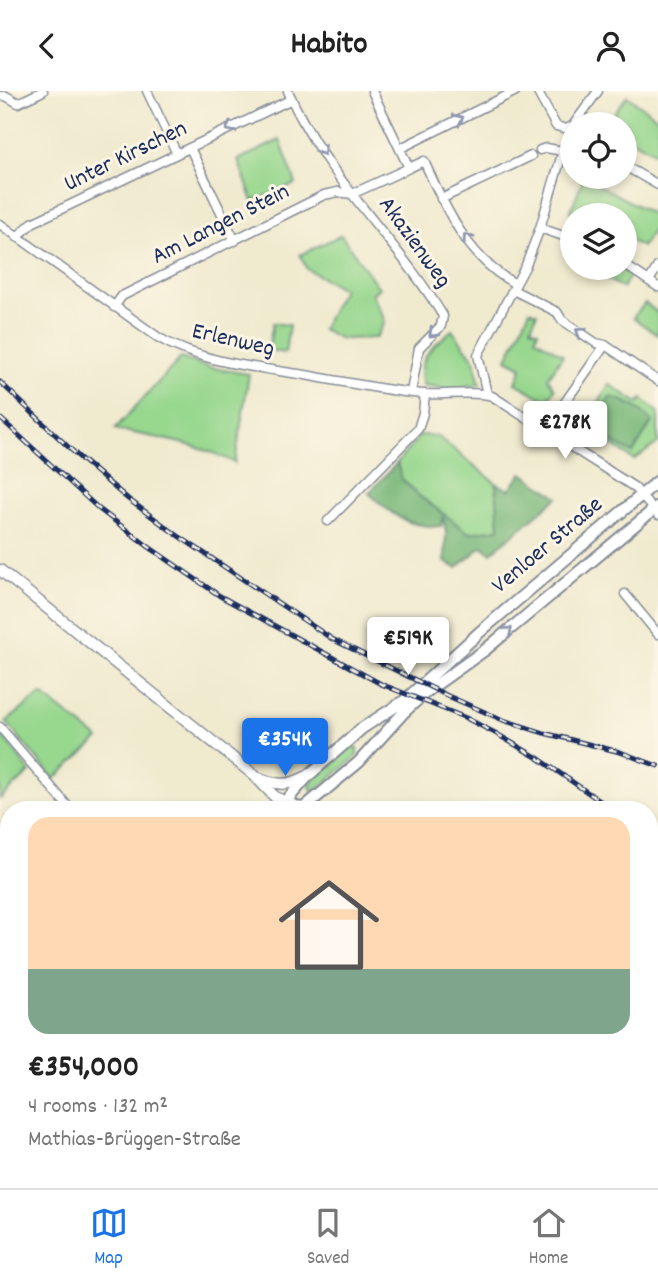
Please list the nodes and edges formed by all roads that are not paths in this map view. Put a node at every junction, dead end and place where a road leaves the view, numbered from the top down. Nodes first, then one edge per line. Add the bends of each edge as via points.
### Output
1 (43, 91) edge
2 (147, 91) edge
3 (372, 91) edge
4 (516, 91) edge
5 (537, 91) edge
6 (598, 91) edge
7 (290, 95) edge
8 (0, 96) edge
9 (582, 112) edge
10 (560, 126) edge
11 (190, 148) junction
12 (401, 148) junction
13 (540, 150) dead end
14 (560, 150) edge
15 (177, 154) junction
16 (531, 156) dead end
17 (560, 161) edge
18 (409, 168) junction
19 (637, 173) edge
20 (658, 185) edge
21 (352, 194) junction
22 (441, 199) junction
23 (0, 224) edge
24 (540, 228) junction
25 (560, 235) edge
26 (17, 237) junction
27 (235, 241) junction
28 (658, 266) edge
29 (637, 273) edge
30 (649, 281) junction
31 (514, 287) junction
32 (658, 287) edge
33 (114, 307) junction
34 (605, 345) junction
35 (656, 376) edge
36 (411, 392) junction
37 (425, 394) junction
38 (487, 394) junction
39 (545, 431) junction
40 (658, 481) edge
41 (640, 495) junction
42 (657, 510) edge
43 (328, 521) dead end
44 (0, 570) edge
45 (625, 594) dead end
46 (658, 634) edge
47 (0, 727) edge
48 (348, 740) junction
49 (359, 762) junction
50 (254, 775) junction
51 (309, 775) junction
52 (317, 796) junction
53 (63, 801) edge
54 (276, 801) edge
55 (286, 801) edge
56 (311, 801) edge

1 - 8 street via 18,103
2 - 15 street
3 - 12 street
12 -> 4 street
5 - 10 street
6 - 9 street
7 -> 11 street, Unter Kirschen
7 -> 21 street, Akazienweg
11 - 15 street, Unter Kirschen
11 - 27 street
12 - 18 street
13 - 14 street
15 - 26 street, Unter Kirschen via 32,223
16 - 22 street
17 - 24 street
18 - 21 street, Am Langen Stein
18 - 22 street via 424,161
19 - 20 street
21 - 27 street, Am Langen Stein via 324,195
21 -> 36 street, Akazienweg via 443,316 441,325 419,348
31 -> 22 street via 489,267
23 - 26 street, Erlenweg
24 - 25 street
24 - 31 street
26 - 33 street, Erlenweg
27 - 33 street, Am Langen Stein via 122,296
28 - 30 street
29 - 30 street
30 - 32 street
34 -> 31 street
31 - 38 street via 478,355
33 - 36 street, Erlenweg via 173,346 207,358
34 - 35 street
34 - 39 street
36 - 37 street
37 - 38 street
37 - 43 street via 418,429
38 - 39 street
39 - 41 street
40 - 41 main road, Venloer Straße
41 - 42 street
41 - 48 main road, Venloer Straße via 404,701
49 -> 42 main road, Venloer Straße via 426,692 485,650
44 - 50 street
45 - 46 street
47 - 53 street
48 - 49 main road via 360,743
48 - 51 main road, Venloer Straße
49 - 52 main road, Venloer Straße
50 - 51 street via 279,785
50 - 54 street
51 - 52 main road via 307,793
51 - 55 main road, Venloer Straße
52 - 56 main road, Venloer Straße

